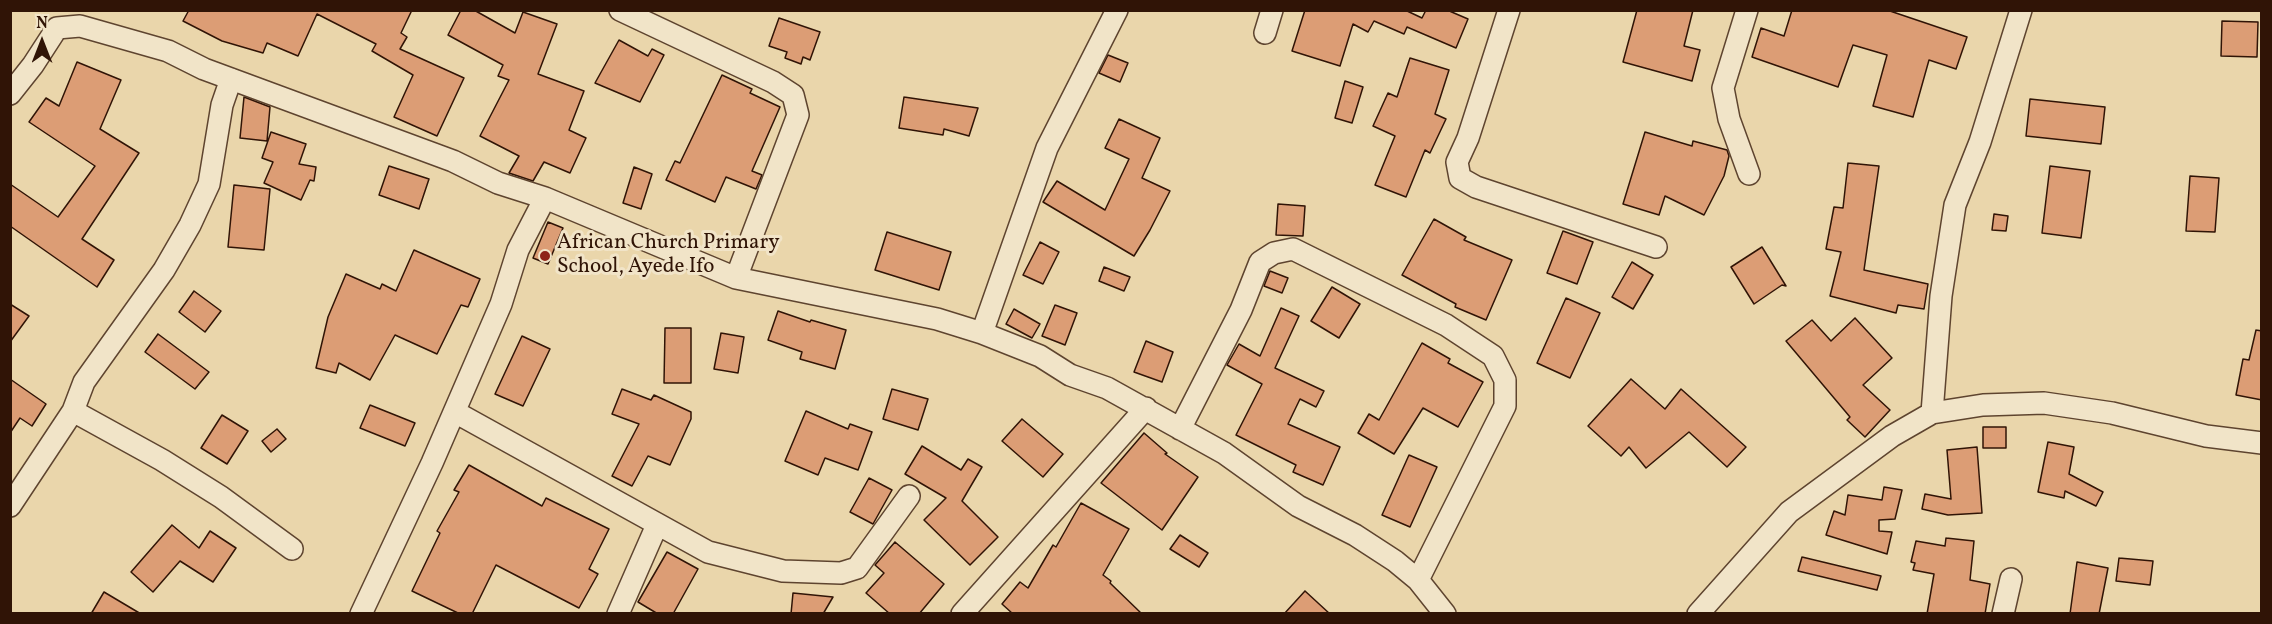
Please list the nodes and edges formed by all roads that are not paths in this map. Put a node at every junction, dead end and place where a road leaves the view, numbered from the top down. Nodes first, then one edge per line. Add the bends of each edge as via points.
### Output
1 (620, 10) edge
2 (1117, 10) edge
3 (1272, 10) edge
4 (1509, 10) edge
5 (1747, 10) edge
6 (2021, 10) edge
7 (63, 19) edge
8 (1265, 33) dead end
9 (231, 79) junction
10 (10, 94) edge
11 (1749, 174) dead end
12 (545, 198) junction
13 (1656, 247) dead end
14 (735, 278) junction
15 (982, 333) junction
16 (1146, 408) junction
17 (73, 411) junction
18 (455, 412) junction
19 (1932, 413) junction
20 (1180, 429) junction
21 (2262, 443) edge
22 (909, 496) dead end
23 (10, 506) edge
24 (657, 525) junction
25 (292, 549) dead end
26 (2011, 579) dead end
27 (1418, 580) junction
28 (361, 614) edge
29 (618, 614) edge
30 (962, 614) edge
31 (1445, 614) edge
32 (1698, 614) edge
33 (2003, 614) edge

1 - 14 street via 773,82 793,96 798,115
2 - 15 street via 1047,148
3 - 8 street
4 - 13 street via 1457,162 1460,178 1476,187
5 - 11 street via 1723,88 1729,119
6 - 19 street via 1980,142 1955,205 1941,296
7 - 9 street via 168,51
7 - 10 street
9 - 12 street
9 - 17 street via 222,105 209,184 164,270 84,382
12 - 14 street
12 - 18 street via 518,250 501,304
14 - 15 street via 937,319
15 - 16 street via 1040,356 1070,375
16 - 20 street
16 - 30 street
17 - 23 street
17 - 25 street via 221,497
18 - 24 street
18 - 28 street
19 - 21 street via 1983,405 2044,403 2112,413 2206,436
19 - 32 street via 1892,436 1789,512
20 - 27 street via 1224,453 1298,506 1395,561
20 - 27 street via 1241,310 1260,262 1274,253 1293,249 1446,325 1493,356 1505,380 1505,406
22 - 24 street via 857,568 840,573 783,571 708,552
24 - 29 street
26 - 33 street
27 - 31 street

